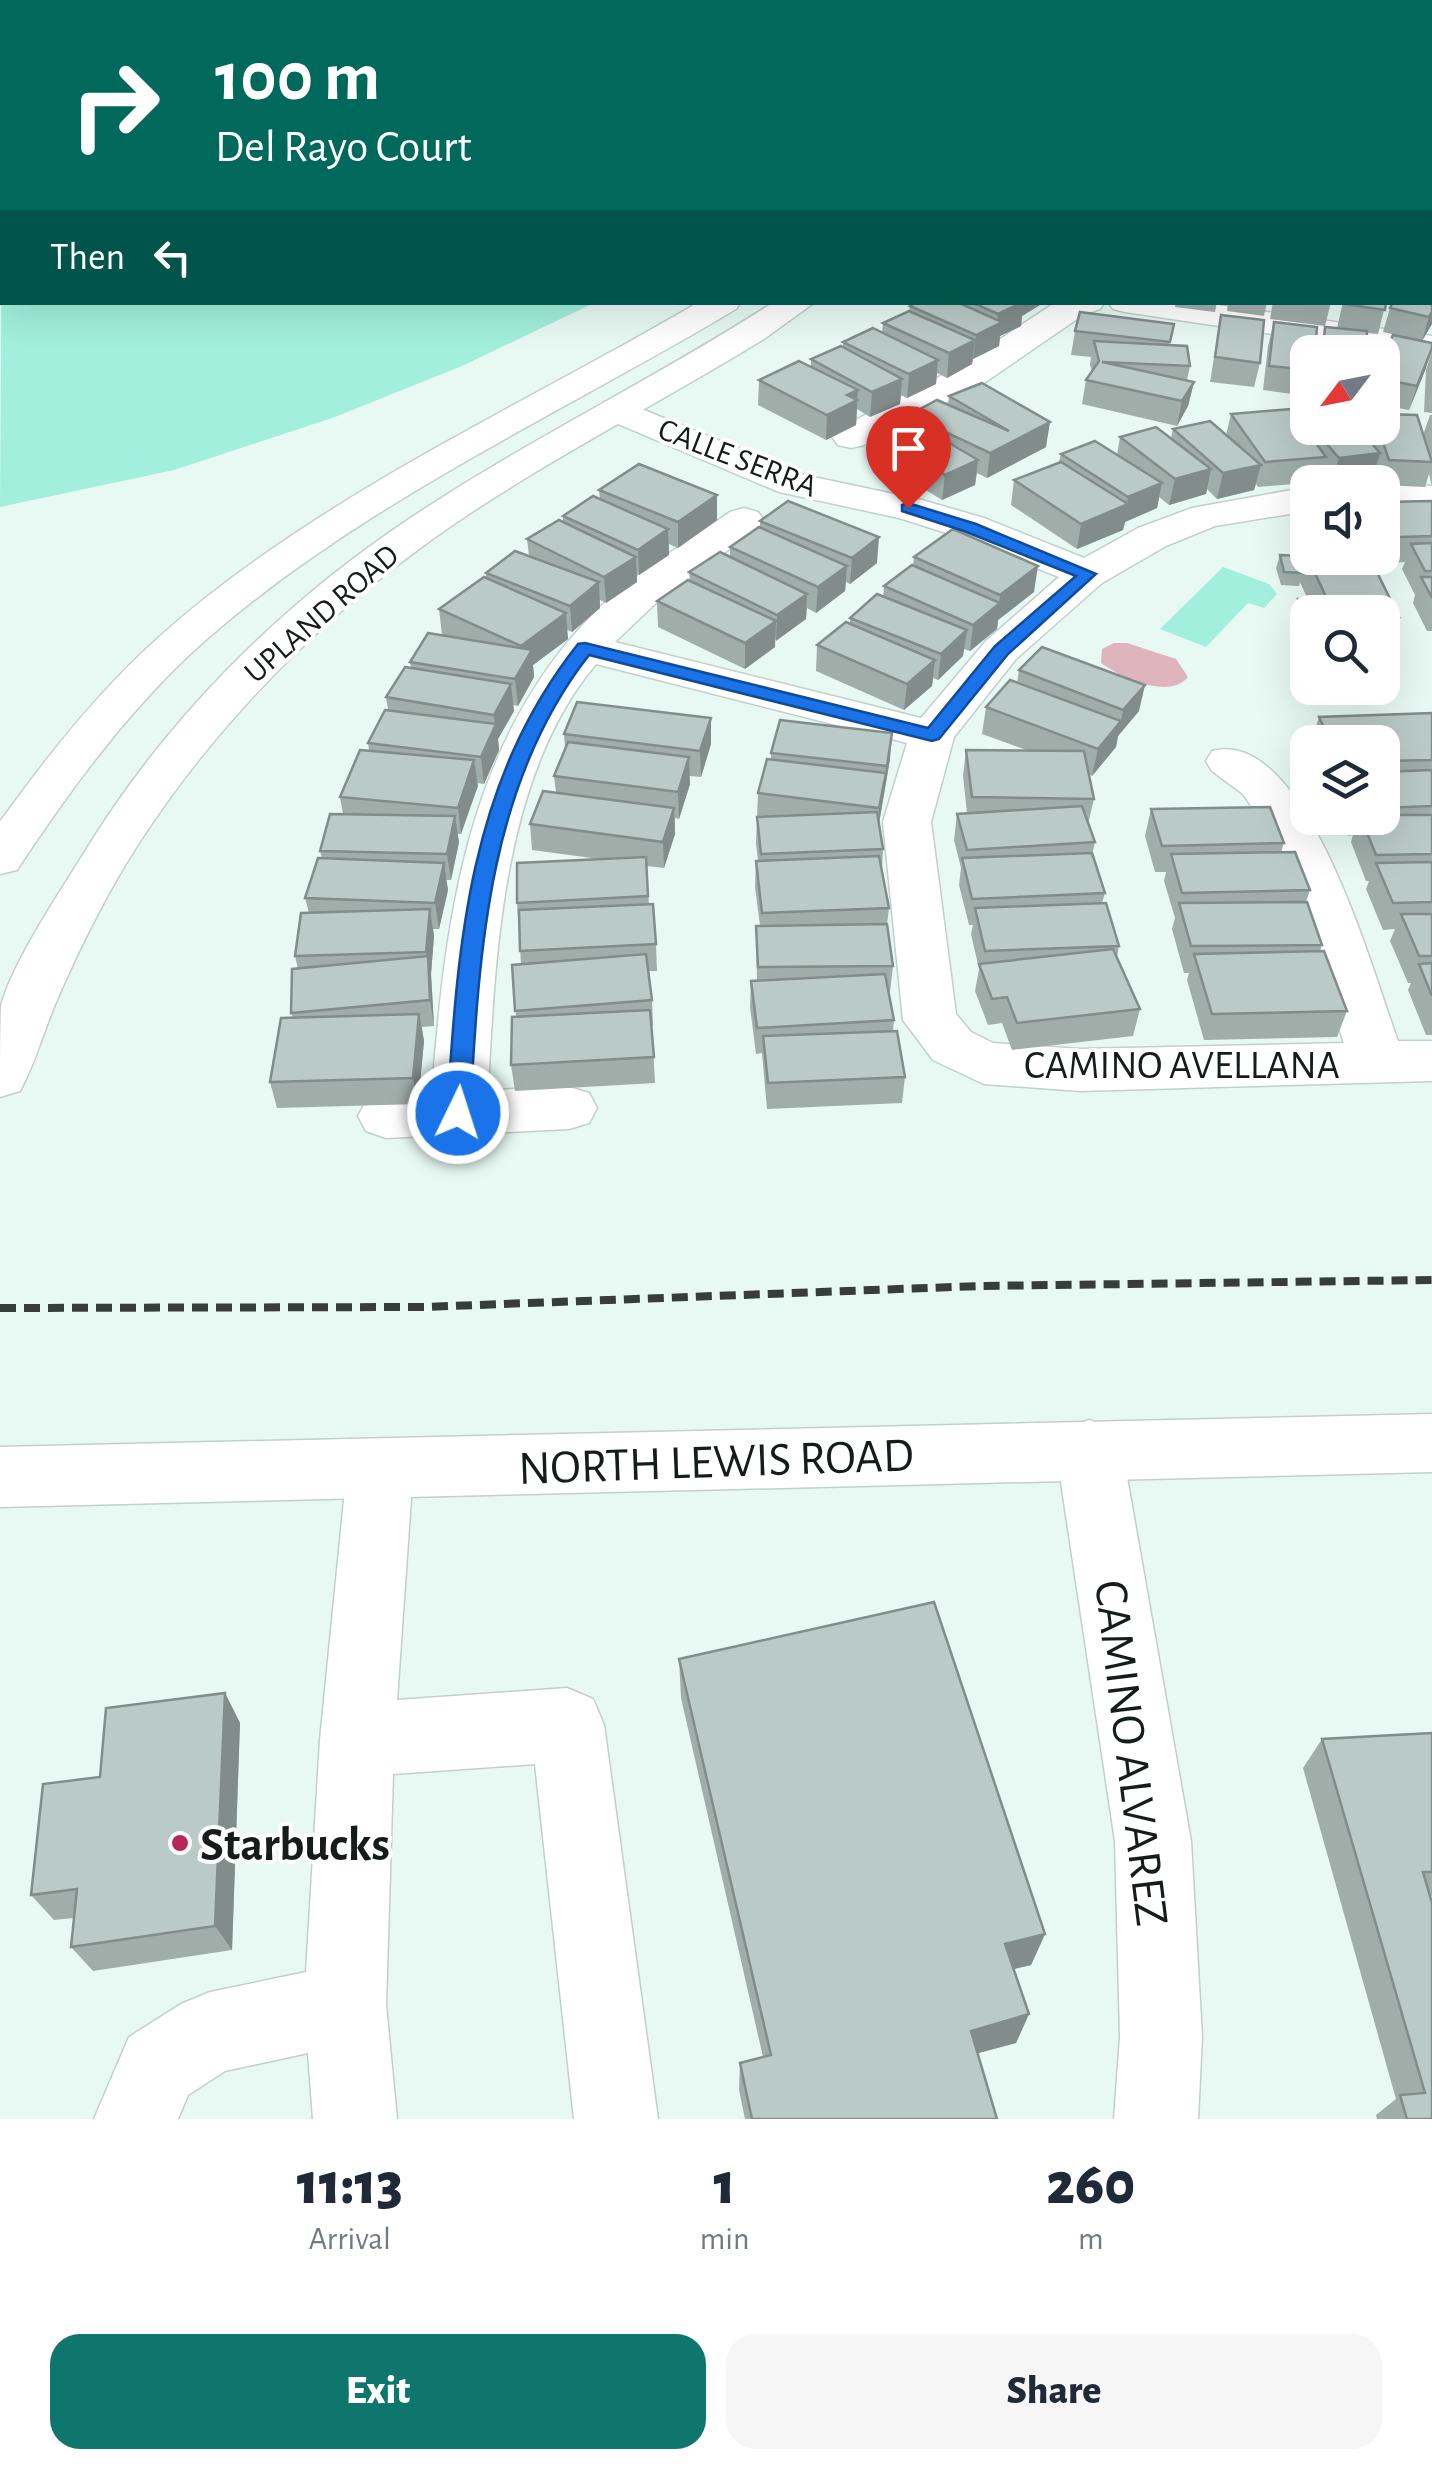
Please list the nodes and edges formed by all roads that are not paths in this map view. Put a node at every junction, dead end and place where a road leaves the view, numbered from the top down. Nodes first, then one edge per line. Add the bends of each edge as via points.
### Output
1 (719, 305) edge
2 (793, 305) edge
3 (1080, 305) edge
4 (1146, 305) edge
5 (1432, 347) edge
6 (617, 410) junction
7 (851, 437) dead end
8 (1400, 497) edge
9 (1432, 498) edge
10 (1290, 502) edge
11 (744, 520) dead end
12 (1088, 574) junction
13 (585, 648) junction
14 (932, 735) junction
15 (1229, 761) dead end
16 (0, 858) edge
17 (1432, 1061) edge
18 (1378, 1062) junction
19 (0, 1076) edge
20 (570, 1108) dead end
21 (458, 1113) junction
22 (386, 1116) dead end
23 (1432, 1443) edge
24 (1089, 1449) junction
25 (380, 1470) junction
26 (0, 1477) edge
27 (357, 1740) junction
28 (346, 2005) junction
29 (136, 2119) edge
30 (355, 2119) edge
31 (616, 2119) edge
32 (1156, 2119) edge

1 - 16 street, UPLAND ROAD via 365,507 202,622 83,742
2 - 6 street, UPLAND ROAD
3 - 7 street via 971,374
4 - 5 street
6 - 12 street, CALLE SERRA via 793,484 924,513
6 - 19 street, UPLAND ROAD via 478,491 354,579 204,722 140,804 87,888 36,985
8 - 9 street
10 - 12 street via 1206,516
11 - 13 street via 612,619
12 - 14 street via 1001,650
13 - 14 street
13 - 21 street via 531,733 488,844 468,962
14 - 18 street, CAMINO AVELLANA via 907,822 930,1020 952,1046 984,1063 1080,1070
15 - 18 street via 1260,783 1299,840
17 - 18 street, CAMINO AVELLANA
20 - 21 street
21 - 22 street
23 - 24 street, NORTH LEWIS ROAD
24 - 25 street, NORTH LEWIS ROAD
24 - 32 street, CAMINO ALVAREZ via 1153,1841 1161,2037
25 - 26 street, NORTH LEWIS ROAD
25 - 27 street
27 - 28 street
27 - 31 street via 567,1725
28 - 29 street via 210,2033 158,2066
28 - 30 street

